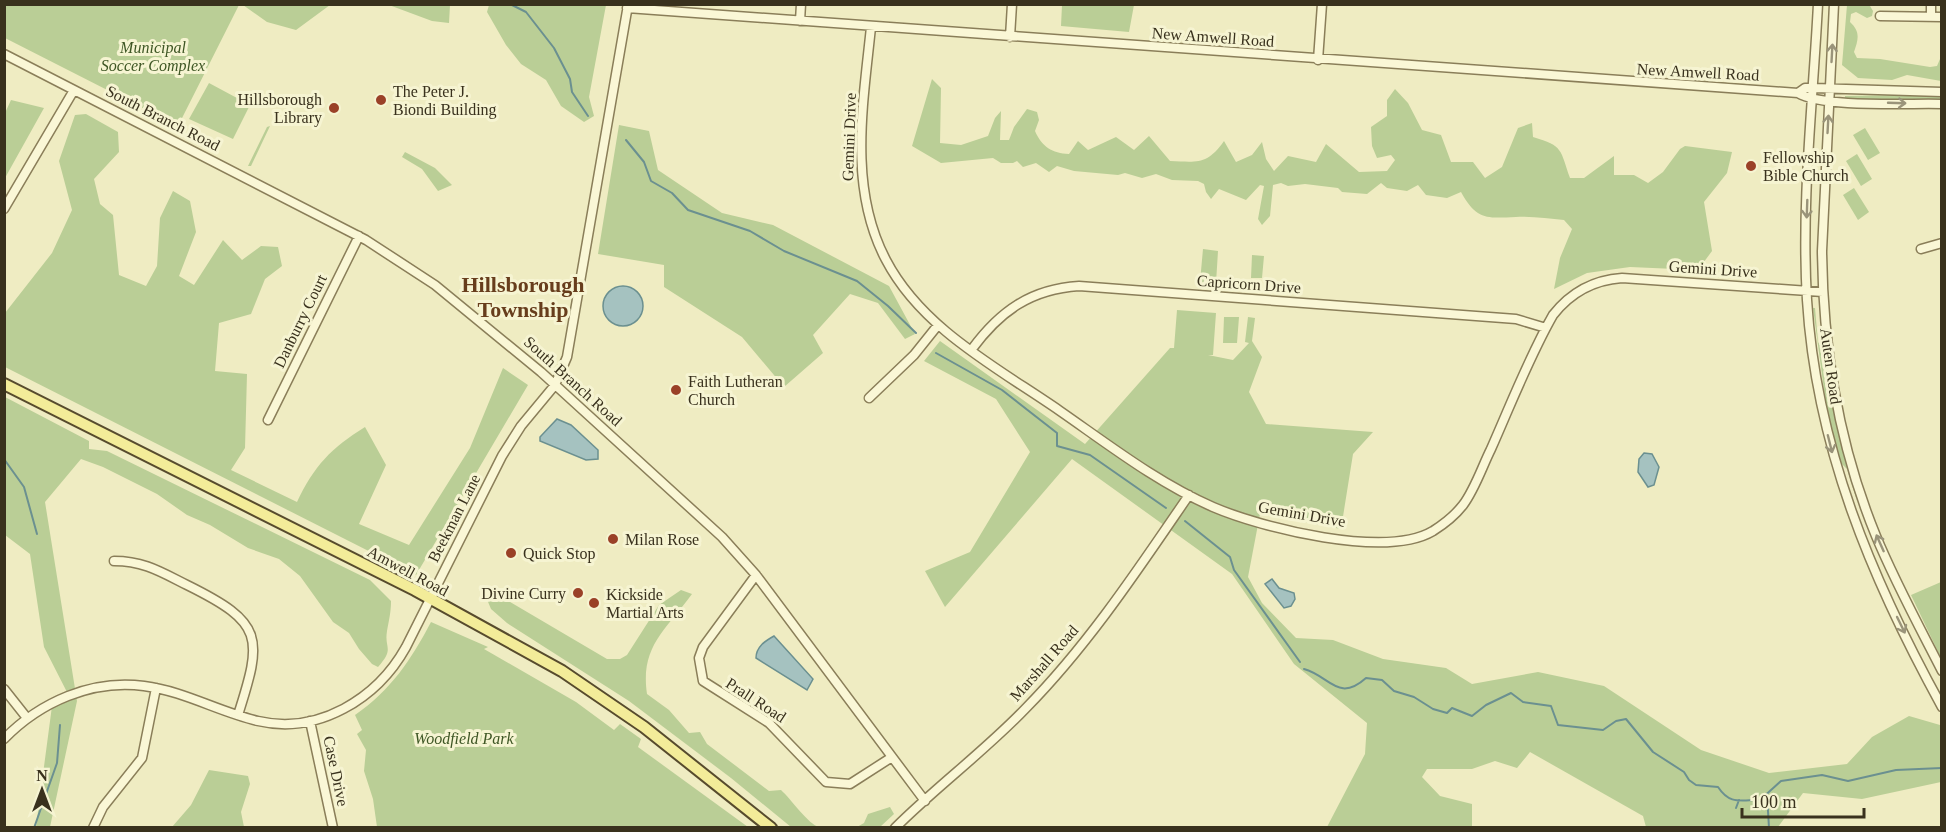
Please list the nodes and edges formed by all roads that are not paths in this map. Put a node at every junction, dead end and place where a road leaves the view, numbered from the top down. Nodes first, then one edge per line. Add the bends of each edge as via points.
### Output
1 (801, 4) edge
2 (1012, 4) edge
3 (1322, 4) edge
4 (1818, 4) edge
5 (1834, 4) edge
6 (1931, 4) edge
7 (627, 6) edge
8 (1880, 16) dead end
9 (1931, 17) junction
10 (1941, 17) edge
11 (800, 21) junction
12 (871, 27) junction
13 (1010, 37) junction
14 (4, 54) edge
15 (1318, 60) junction
16 (1814, 88) junction
17 (1830, 88) junction
18 (74, 90) junction
19 (1941, 92) edge
20 (1798, 93) junction
21 (1813, 99) junction
22 (1829, 101) junction
23 (1941, 105) edge
24 (4, 209) edge
25 (359, 236) junction
26 (1941, 243) edge
27 (1921, 249) dead end
28 (1807, 291) junction
29 (1823, 292) junction
30 (938, 325) junction
31 (1546, 328) junction
32 (972, 349) junction
33 (4, 384) edge
34 (555, 385) junction
35 (869, 398) dead end
36 (268, 420) dead end
37 (1189, 495) junction
38 (114, 561) dead end
39 (756, 575) junction
40 (430, 599) junction
41 (1941, 671) edge
42 (156, 688) junction
43 (4, 689) edge
44 (1939, 696) edge
45 (1941, 707) edge
46 (238, 715) junction
47 (27, 718) junction
48 (310, 721) junction
49 (4, 739) edge
50 (892, 757) junction
51 (925, 801) junction
52 (93, 828) edge
53 (333, 828) edge
54 (771, 828) edge
55 (895, 828) edge

1 - 11 street
2 - 13 street
3 - 15 street
4 - 16 street, Auten Road
17 -> 5 street, Auten Road
6 - 9 street
7 - 11 street, New Amwell Road
7 - 34 street, Beekman Lane via 567,357
8 - 9 street
9 - 10 street
11 - 12 street, New Amwell Road
12 - 13 street, New Amwell Road
12 - 30 street, Gemini Drive via 861,159 866,203 878,243 892,270
13 - 15 street, New Amwell Road
14 - 18 street, South Branch Road
15 - 20 street, New Amwell Road
16 - 17 street, New Amwell Road
16 - 20 street, New Amwell Road
16 - 21 street, Auten Road
17 - 19 street, New Amwell Road
17 - 22 street, Auten Road
18 - 24 street
18 - 25 street, South Branch Road
20 - 21 street, New Amwell Road
21 - 22 street, New Amwell Road
21 -> 28 street, Auten Road
22 -> 23 street, New Amwell Road
29 -> 22 street, Auten Road
25 - 34 street, South Branch Road via 449,295
25 - 36 street, Danburry Court
26 - 27 street
28 - 29 street, Gemini Drive
28 - 31 street, Gemini Drive via 1608,279 1576,292 1561,305
28 -> 44 street, Auten Road via 1820,404 1846,498 1878,581
41 -> 29 street, Auten Road via 1876,535 1857,480 1837,403
30 - 32 street, Gemini Drive
30 - 35 street via 914,355
31 - 32 street, Capricorn Drive via 1516,319 1079,286 1045,291 1011,307 988,327
31 - 37 street, Gemini Drive via 1469,495 1446,522 1425,535 1382,542 1286,530 1232,514
32 - 37 street, Gemini Drive via 1128,458
33 - 40 main road, Amwell Road
34 - 39 street, South Branch Road via 722,537
34 - 40 street, Beekman Lane via 520,426 502,456
37 - 51 street, Marshall Road via 1058,673 973,760
38 - 46 street via 143,563 222,602 238,614 248,630 254,656
39 - 50 street, South Branch Road
39 - 50 street, Prall Road via 703,647 699,658 703,681 769,723 826,782 850,784
40 - 48 street, Beekman Lane via 400,657 380,684 343,710
40 - 54 main road, Amwell Road via 597,693
42 - 46 street, Beekman Lane
42 - 47 street, Beekman Lane via 101,687 66,697
42 - 52 street via 142,758 103,807
43 - 47 street
44 - 45 street, Auten Road
46 - 48 street, Beekman Lane via 274,723
47 - 49 street, Beekman Lane
48 - 53 street, Case Drive
50 - 51 street, South Branch Road
51 - 55 street, Marshall Road

